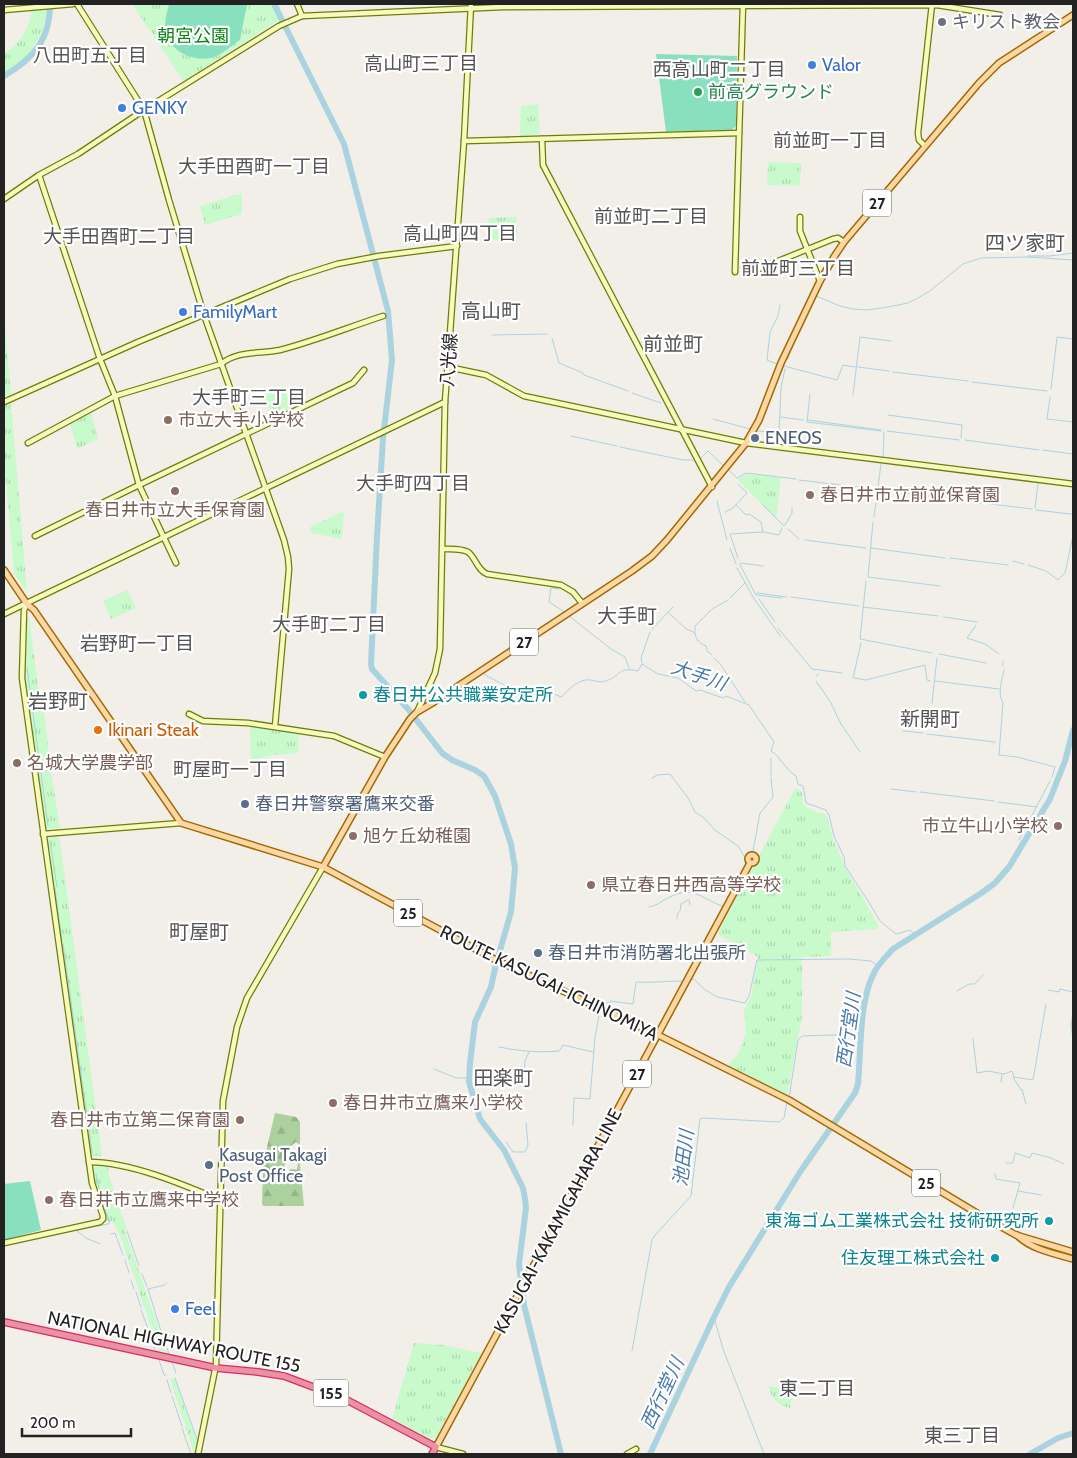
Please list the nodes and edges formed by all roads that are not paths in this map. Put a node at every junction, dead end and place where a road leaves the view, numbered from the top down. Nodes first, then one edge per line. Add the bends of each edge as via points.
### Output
1 (73, 4) edge
2 (77, 4) edge
3 (297, 4) edge
4 (932, 4) edge
5 (743, 5) edge
6 (471, 6) edge
7 (4, 10) edge
8 (1000, 14) dead end
9 (1073, 15) edge
10 (302, 16) junction
11 (144, 110) junction
12 (739, 133) junction
13 (542, 139) junction
14 (464, 141) junction
15 (925, 146) junction
16 (39, 175) junction
17 (4, 199) edge
18 (800, 217) dead end
19 (844, 242) junction
20 (456, 246) junction
21 (808, 250) junction
22 (736, 272) dead end
23 (746, 274) dead end
24 (820, 281) junction
25 (204, 315) junction
26 (383, 316) dead end
27 (100, 359) junction
28 (221, 364) junction
29 (448, 367) junction
30 (364, 370) dead end
31 (115, 396) junction
32 (4, 402) edge
33 (445, 402) junction
34 (681, 429) junction
35 (246, 434) junction
36 (746, 443) junction
37 (28, 444) dead end
38 (1073, 484) edge
39 (138, 485) junction
40 (712, 487) junction
41 (265, 488) junction
42 (36, 536) dead end
43 (164, 537) junction
44 (442, 549) junction
45 (176, 563) dead end
46 (4, 570) edge
47 (27, 604) junction
48 (582, 604) junction
49 (4, 614) edge
50 (417, 712) junction
51 (189, 714) dead end
52 (275, 726) junction
53 (385, 757) junction
54 (181, 823) junction
55 (44, 834) junction
56 (750, 863) dead end
57 (323, 867) junction
58 (658, 1036) junction
59 (89, 1162) junction
60 (220, 1200) junction
61 (1016, 1235) junction
62 (4, 1243) edge
63 (1073, 1252) edge
64 (1073, 1259) edge
65 (4, 1322) edge
66 (216, 1368) junction
67 (436, 1447) junction
68 (636, 1449) dead end
69 (198, 1454) edge
70 (432, 1454) edge
71 (463, 1454) edge
72 (627, 1454) edge

1 - 7 street
2 - 11 street
3 - 10 street
4 - 5 street
4 - 8 street
4 - 15 street via 918,133
5 - 6 street
5 - 12 street
6 - 10 street
6 - 14 street, 八光線
9 - 15 main road, 27 via 999,63
10 - 11 street via 284,23
11 - 16 street via 78,154
11 - 25 street
12 - 13 street
12 - 22 street
13 - 14 street
13 - 34 street via 543,165
14 - 20 street, 八光線
15 - 19 main road, 27
16 - 17 street
16 - 27 street
18 - 21 street via 800,231
19 - 21 street via 833,239
19 - 24 main road, 27
20 - 25 street via 337,264 309,272
20 - 29 street, 八光線
21 - 23 street
21 - 24 street
24 - 36 main road, 27
25 - 27 street
25 - 28 street
26 - 28 street via 280,350 246,353
27 - 31 street
27 - 32 street
28 - 31 street
28 - 35 street
29 - 33 street, 八光線
29 - 34 street via 486,375 524,396
30 - 35 street via 353,383
31 - 37 street
31 - 39 street
33 - 41 street
33 - 44 street, 八光線
34 - 36 street
34 - 40 street
35 - 39 street
35 - 41 street
36 - 38 street
36 - 40 main road, 27
39 - 42 street
39 - 43 street
40 - 48 main road, 27 via 652,556
41 - 43 street
41 - 52 street via 284,540 289,569
43 - 45 street
43 - 47 street
44 - 48 street via 468,552 484,573 561,585 574,592
44 - 50 street, 八光線 via 440,649 435,673
46 - 47 main road
47 - 49 street
47 - 54 main road
47 - 55 street via 24,610 22,678
48 - 50 main road, 27
50 - 53 main road, 27
51 - 52 street via 203,721
52 - 53 street via 334,736
53 - 57 main road, 27
54 - 55 street
54 - 57 main road, ROUTE KASUGAI-ICHINOMIYA / 25
55 - 59 street
56 - 58 main road, KASUGAI-KAKAMIGAHARA LINE / 27
57 - 58 main road, ROUTE KASUGAI-ICHINOMIYA / 25 via 496,960
57 - 60 street via 247,998 238,1020 223,1101
58 - 61 main road, ROUTE KASUGAI-ICHINOMIYA / 25 via 787,1099
58 - 67 main road, KASUGAI-KAKAMIGAHARA LINE / 27
59 - 60 street via 131,1168 178,1182
59 - 62 street via 103,1216 100,1222
60 - 66 street
61 - 63 main road, ROUTE KASUGAI-ICHINOMIYA / 25
61 - 64 main road, ROUTE KASUGAI-ICHINOMIYA / 25 via 1036,1247
65 - 66 highway, NATIONAL HIGHWAY ROUTE 155 / 155
66 - 67 highway, NATIONAL HIGHWAY ROUTE 155 / 155 via 273,1374 304,1382 345,1399
66 - 69 street
67 - 70 highway
67 - 71 street
68 - 72 street

